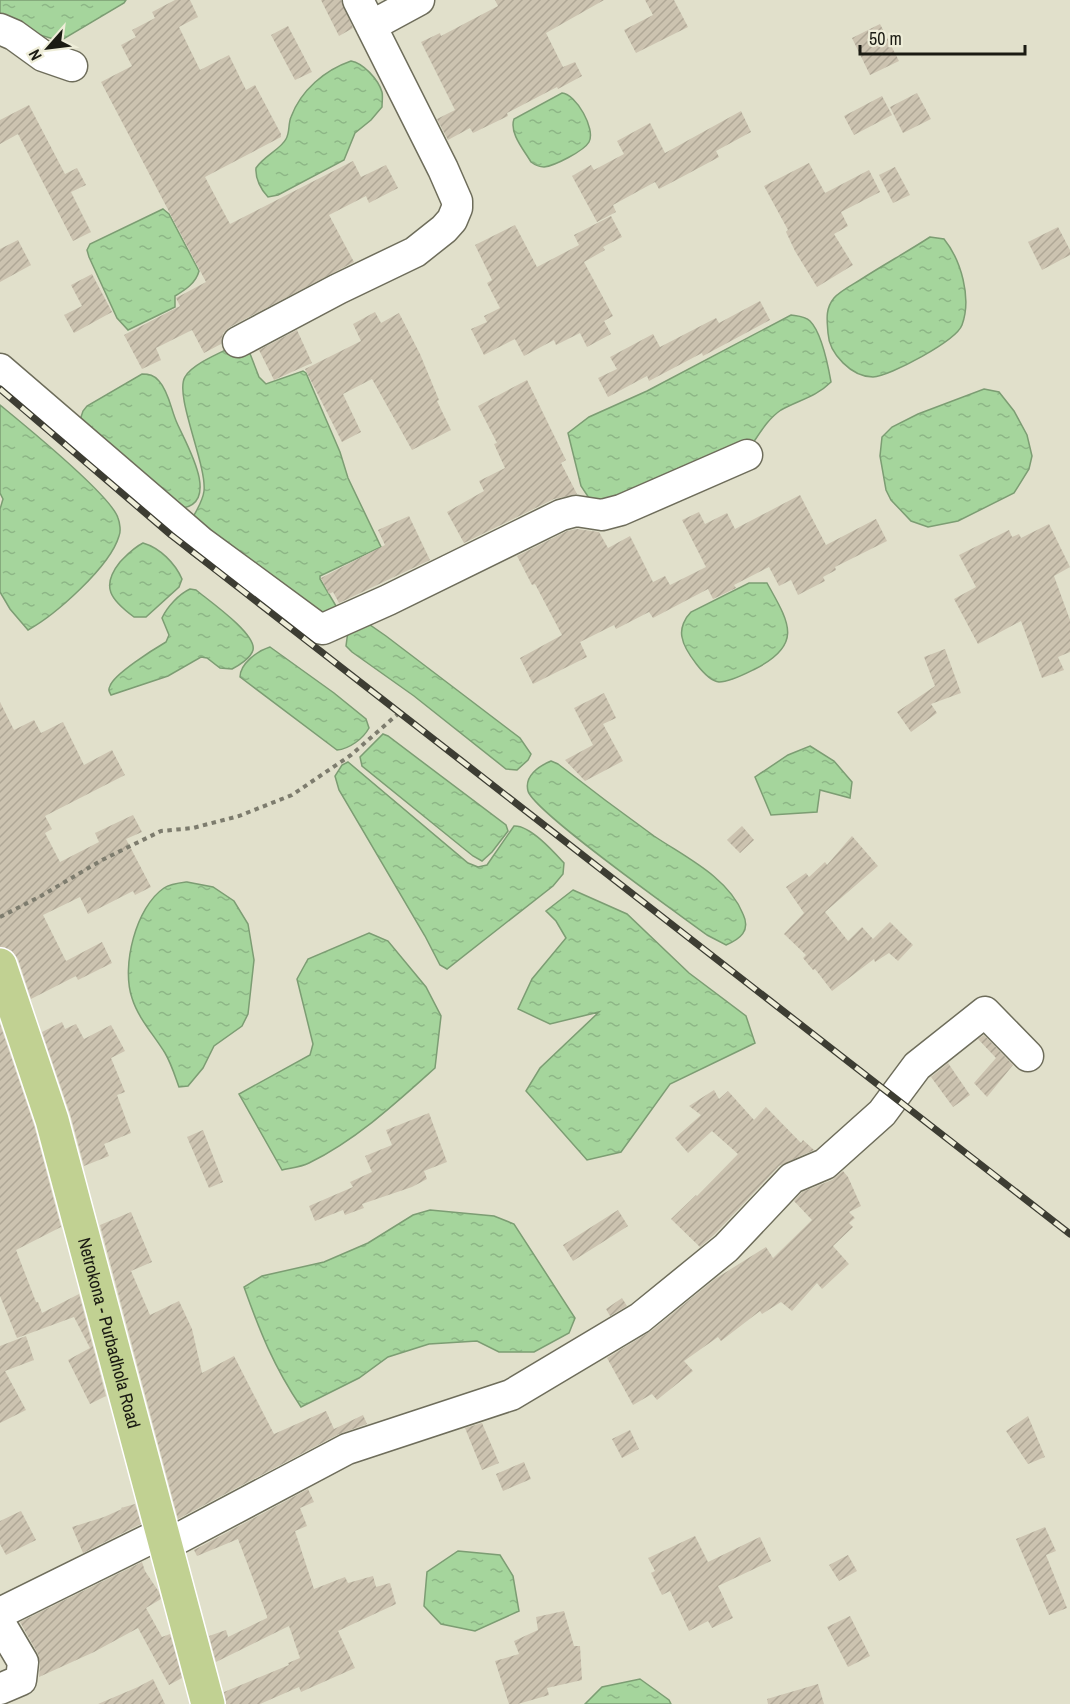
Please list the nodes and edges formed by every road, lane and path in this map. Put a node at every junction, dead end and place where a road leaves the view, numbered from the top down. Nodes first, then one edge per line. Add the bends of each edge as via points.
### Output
1 (419, 0) edge
2 (365, 13) edge
3 (0, 29) edge
4 (72, 66) dead end
5 (238, 342) dead end
6 (0, 369) edge
7 (747, 455) dead end
8 (399, 713) dead end
9 (0, 917) edge
10 (0, 965) edge
11 (1028, 1056) dead end
12 (164, 1539) junction
13 (0, 1613) edge
14 (0, 1623) edge
15 (0, 1689) edge
16 (208, 1704) edge

1 - 2 street
2 - 5 street via 443,169 458,201 457,208 444,229 415,252
3 - 4 street via 43,56
6 - 7 street via 201,542 323,629 561,515 576,511 602,515 621,510
8 - 9 path via 351,755 292,795 230,818 161,831
10 - 12 main road, Netrokona - Purbadhola Road via 52,1120
11 - 12 street via 985,1012 916,1066 882,1113 825,1164 792,1178 726,1248 640,1318 511,1395 347,1449
12 - 13 street
12 - 16 main road, Netrokona - Purbadhola Road
14 - 15 street via 23,1662 21,1680

